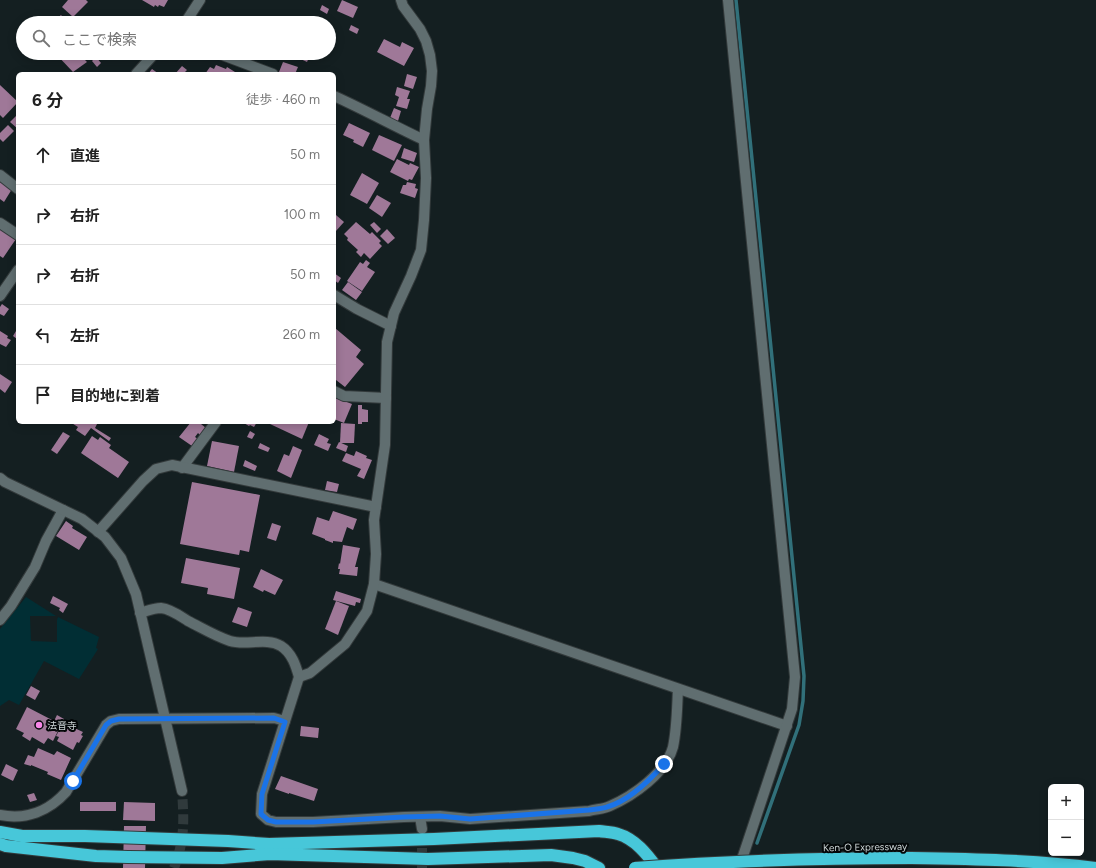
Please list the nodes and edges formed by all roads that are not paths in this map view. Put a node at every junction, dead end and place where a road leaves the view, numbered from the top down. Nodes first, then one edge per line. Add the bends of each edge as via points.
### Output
1 (200, 0) edge
2 (401, 0) edge
3 (728, 0) edge
4 (190, 16) edge
5 (149, 60) edge
6 (236, 60) edge
7 (138, 72) edge
8 (268, 72) edge
9 (336, 97) edge
10 (424, 140) junction
11 (0, 175) edge
12 (16, 187) edge
13 (0, 223) edge
14 (16, 234) edge
15 (16, 273) edge
16 (0, 296) edge
17 (336, 296) edge
18 (391, 326) junction
19 (336, 392) edge
20 (386, 398) junction
21 (215, 424) edge
22 (182, 468) junction
23 (0, 478) edge
24 (376, 507) junction
25 (63, 510) junction
26 (98, 532) junction
27 (374, 584) junction
28 (140, 613) junction
29 (0, 620) edge
30 (299, 677) junction
31 (678, 689) junction
32 (164, 718) junction
33 (285, 722) junction
34 (787, 726) junction
35 (182, 791) tunnel mouth
36 (0, 815) edge
37 (420, 817) junction
38 (422, 829) tunnel mouth
39 (0, 832) edge
40 (2, 846) edge
41 (599, 868) edge
42 (635, 868) edge
43 (657, 868) edge
44 (738, 868) edge
45 (1096, 868) edge

1 - 4 street
2 - 10 street via 420,29 430,55 431,86
3 - 34 street via 795,677 792,709
5 - 7 street
6 - 8 street
9 - 10 street
10 - 18 street via 426,178 421,250
11 - 12 street
13 - 14 street
15 - 16 street
17 - 18 street
18 - 20 street via 387,342
19 - 20 street via 344,396
20 - 24 street via 385,445
21 - 22 street
22 - 24 street
22 - 26 street via 172,465 156,469
23 - 25 street
24 - 27 street
25 - 26 street via 82,519
25 - 29 street via 35,567
26 - 28 street via 121,558 136,594
27 - 30 street via 367,611 345,644 310,673
27 - 31 street
28 - 30 street via 161,608 231,641 267,642 281,646 293,659
28 - 32 street
30 - 33 street
31 - 34 street
31 - 37 street via 672,748 664,764 651,779 632,794 608,807 470,819
32 - 33 street via 274,718
32 - 35 street
32 - 36 street via 111,721 58,801 36,814
33 - 37 street via 262,794 261,814 268,820 313,822
34 - 44 street
37 - 38 street
39 - 43 highway via 22,836 92,836 269,844 599,831 618,834 638,845
40 - 41 highway via 128,857 222,858 270,854 428,860 551,855 585,861
42 - 45 highway, Ken-O Expressway, bridge via 881,858 973,859

